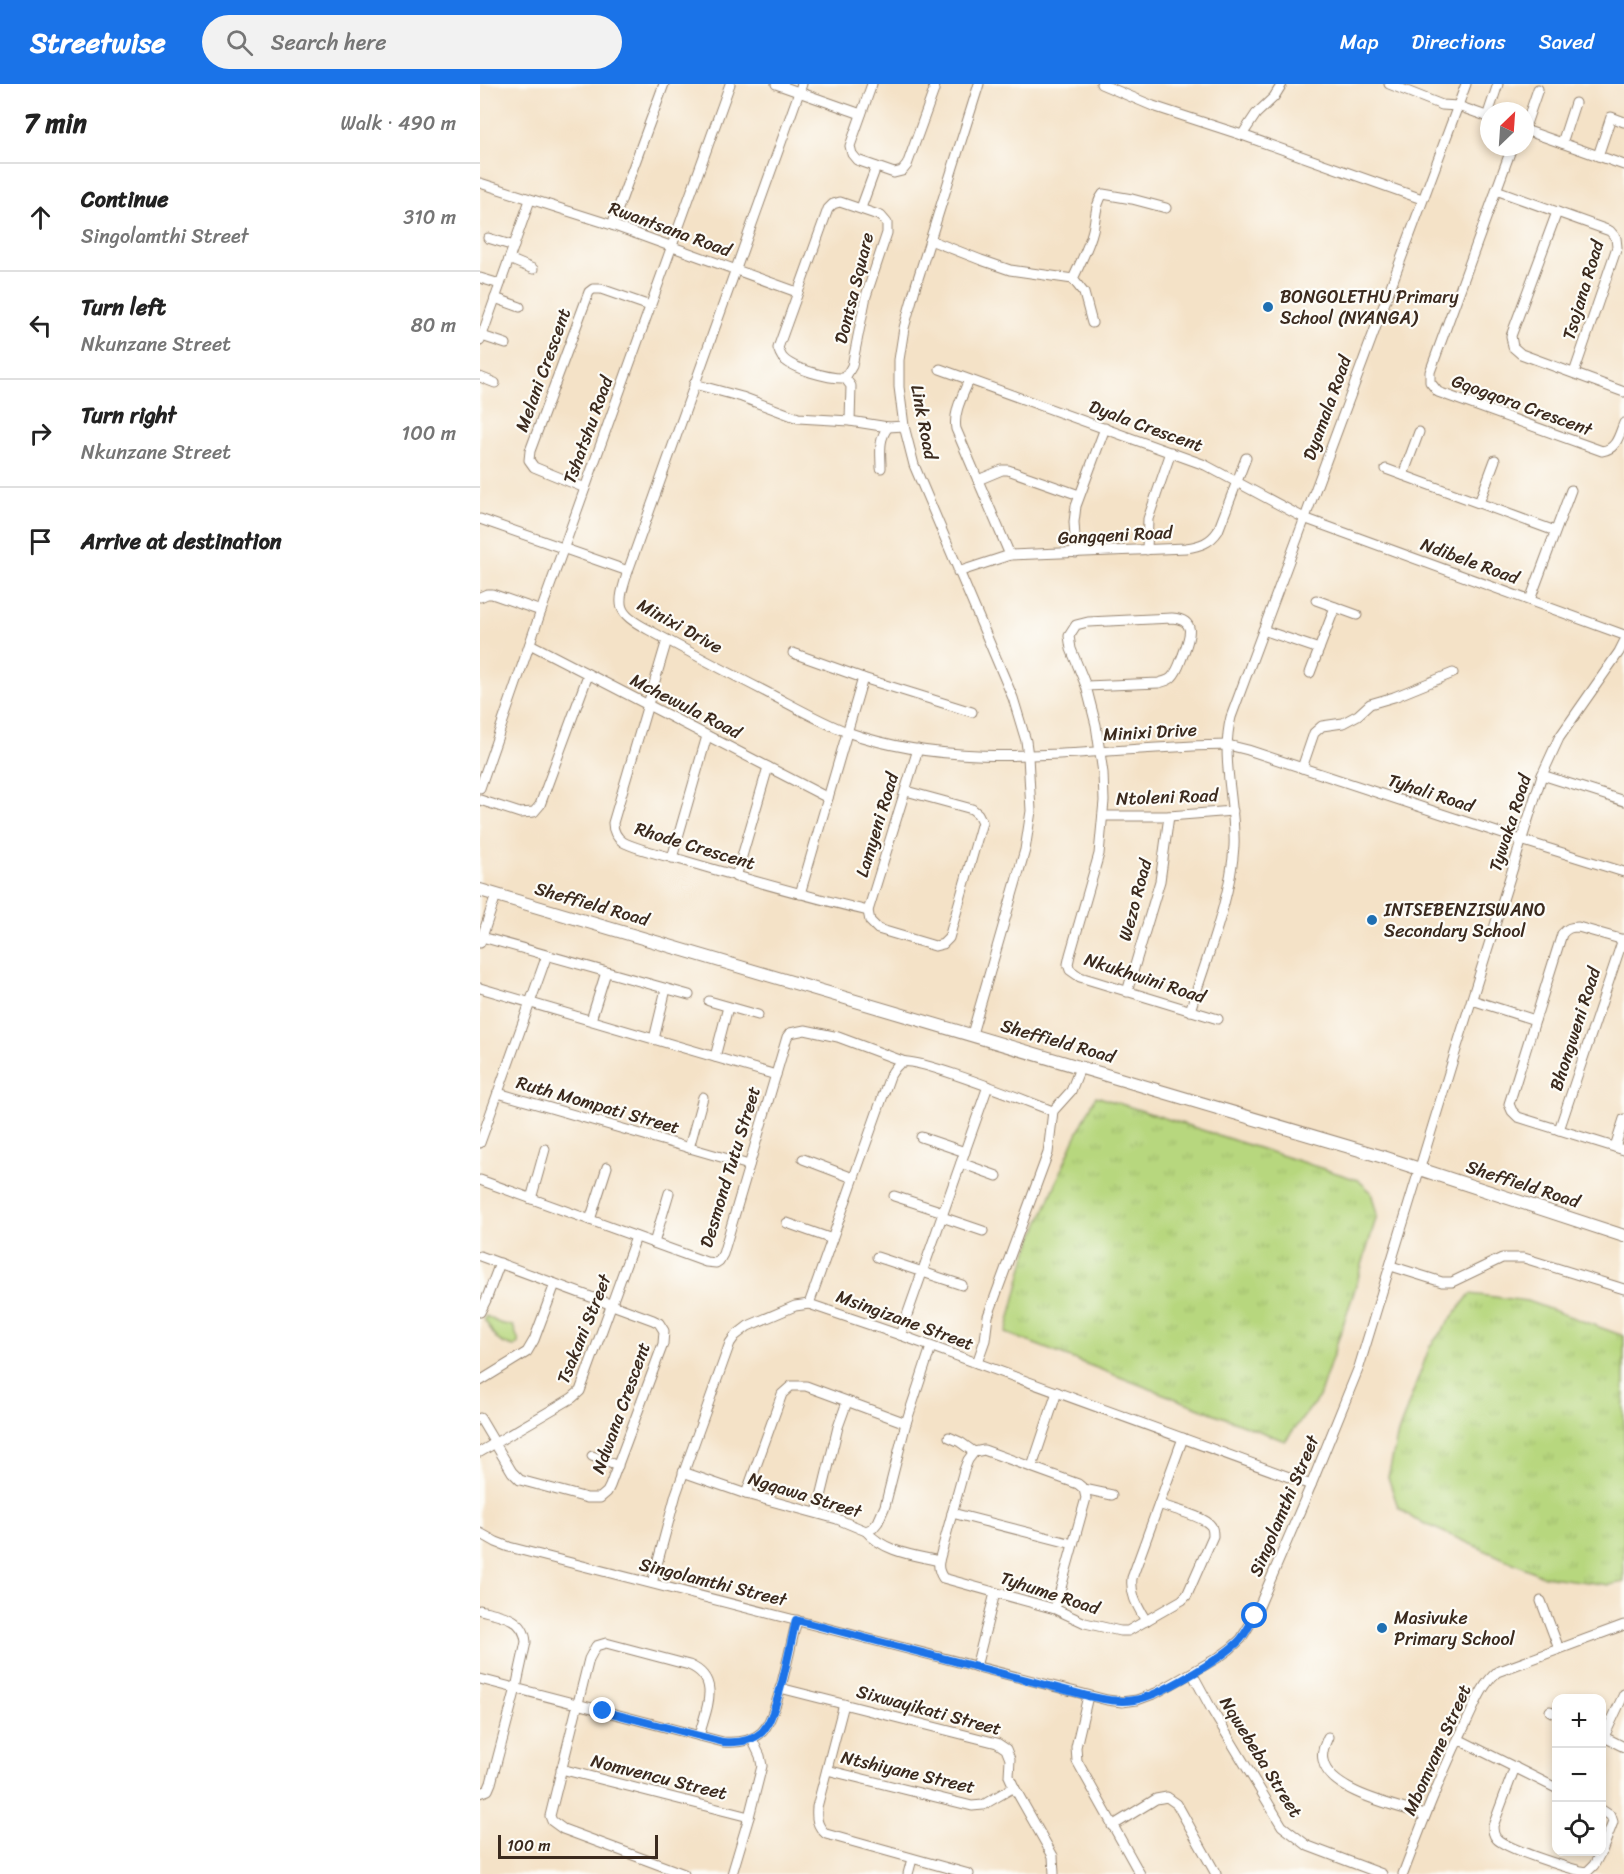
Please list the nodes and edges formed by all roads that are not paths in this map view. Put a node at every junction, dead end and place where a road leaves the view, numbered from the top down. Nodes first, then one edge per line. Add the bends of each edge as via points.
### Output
1 (664, 84) edge
2 (730, 84) edge
3 (776, 84) edge
4 (872, 84) edge
5 (933, 84) edge
6 (979, 84) edge
7 (1101, 84) edge
8 (1282, 84) edge
9 (1389, 84) edge
10 (1466, 84) edge
11 (1498, 84) edge
12 (801, 88) edge
13 (1538, 89) dead end
14 (1493, 102) edge
15 (1534, 102) edge
16 (1575, 103) dead end
17 (1458, 106) junction
18 (861, 114) junction
19 (1480, 114) edge
20 (1624, 122) edge
21 (1534, 132) edge
22 (1242, 135) junction
23 (1562, 143) junction
24 (1509, 156) edge
25 (1598, 156) junction
26 (1624, 165) edge
27 (876, 167) junction
28 (480, 183) edge
29 (1496, 190) junction
30 (530, 200) junction
31 (1422, 200) junction
32 (861, 208) junction
33 (1166, 208) dead end
34 (1557, 212) junction
35 (612, 225) junction
36 (488, 238) dead end
37 (930, 240) junction
38 (514, 246) junction
39 (672, 247) junction
40 (509, 259) junction
41 (533, 269) dead end
42 (736, 270) junction
43 (480, 278) edge
44 (1073, 279) junction
45 (500, 284) junction
46 (797, 292) junction
47 (495, 298) junction
48 (520, 306) dead end
49 (650, 306) junction
50 (483, 321) edge
51 (1092, 323) dead end
52 (481, 339) edge
53 (506, 344) dead end
54 (940, 369) dead end
55 (1574, 374) junction
56 (480, 377) edge
57 (845, 378) junction
58 (969, 380) junction
59 (495, 382) dead end
60 (694, 384) junction
61 (1624, 392) edge
62 (850, 421) junction
63 (1624, 423) edge
64 (888, 426) junction
65 (904, 426) junction
66 (1105, 428) junction
67 (1419, 432) dead end
68 (1171, 453) junction
69 (1246, 458) dead end
70 (1495, 460) dead end
71 (881, 468) dead end
72 (1386, 469) dead end
73 (1403, 475) junction
74 (978, 480) junction
75 (1238, 482) junction
76 (585, 488) junction
77 (1571, 490) dead end
78 (1079, 495) junction
79 (1479, 503) junction
80 (1304, 518) junction
81 (480, 519) edge
82 (1555, 531) junction
83 (563, 549) junction
84 (1147, 550) junction
85 (1076, 553) junction
86 (1010, 555) junction
87 (628, 571) junction
88 (958, 572) junction
89 (480, 597) edge
90 (1316, 600) dead end
91 (1530, 600) junction
92 (1335, 607) junction
93 (541, 611) junction
94 (1358, 615) dead end
95 (1263, 630) junction
96 (1624, 635) edge
97 (667, 640) junction
98 (1624, 642) edge
99 (530, 644) junction
100 (1319, 649) junction
101 (793, 653) dead end
102 (1453, 673) dead end
103 (1310, 674) dead end
104 (588, 675) junction
105 (863, 678) junction
106 (1086, 686) junction
107 (648, 705) junction
108 (972, 712) dead end
109 (847, 732) junction
110 (707, 736) junction
111 (1228, 745) junction
112 (918, 749) junction
113 (1101, 751) junction
114 (1028, 756) junction
115 (768, 767) junction
116 (1302, 768) junction
117 (1542, 775) junction
118 (480, 788) edge
119 (906, 791) junction
120 (828, 798) junction
121 (480, 800) edge
122 (1624, 801) edge
123 (1233, 811) junction
124 (1103, 816) junction
125 (1169, 816) junction
126 (1521, 840) junction
127 (672, 858) junction
128 (1624, 872) edge
129 (736, 877) junction
130 (480, 890) edge
131 (800, 894) junction
132 (496, 895) junction
133 (868, 911) junction
134 (481, 940) edge
135 (1623, 940) edge
136 (547, 955) junction
137 (606, 972) junction
138 (480, 988) edge
139 (666, 989) junction
140 (1127, 992) junction
141 (689, 995) dead end
142 (1472, 1000) junction
143 (709, 1001) dead end
144 (530, 1003) junction
145 (728, 1006) junction
146 (1190, 1011) junction
147 (758, 1015) dead end
148 (1218, 1019) dead end
149 (591, 1020) junction
150 (1535, 1020) junction
151 (972, 1034) junction
152 (654, 1039) junction
153 (715, 1057) junction
154 (905, 1062) junction
155 (1080, 1068) junction
156 (776, 1075) junction
157 (988, 1086) junction
158 (498, 1093) junction
159 (703, 1097) dead end
160 (1053, 1111) junction
161 (1624, 1119) edge
162 (1559, 1130) junction
163 (921, 1137) dead end
164 (480, 1143) edge
165 (689, 1148) junction
166 (545, 1149) dead end
167 (1620, 1149) edge
168 (965, 1152) junction
169 (802, 1159) dead end
170 (961, 1163) junction
171 (749, 1165) junction
172 (607, 1167) dead end
173 (1420, 1169) junction
174 (997, 1176) dead end
175 (853, 1178) junction
176 (480, 1180) edge
177 (669, 1193) dead end
178 (894, 1196) dead end
179 (531, 1199) junction
180 (942, 1215) junction
181 (590, 1220) junction
182 (787, 1224) dead end
183 (983, 1231) dead end
184 (1624, 1236) edge
185 (636, 1237) junction
186 (832, 1239) junction
187 (654, 1243) junction
188 (480, 1256) edge
189 (877, 1257) dead end
190 (500, 1263) junction
191 (1391, 1266) junction
192 (922, 1272) junction
193 (555, 1284) junction
194 (962, 1285) dead end
195 (1624, 1289) edge
196 (808, 1304) junction
197 (612, 1305) junction
198 (480, 1312) edge
199 (900, 1335) junction
200 (931, 1347) junction
201 (977, 1363) junction
202 (480, 1381) edge
203 (1058, 1392) junction
204 (847, 1402) junction
205 (480, 1418) edge
206 (906, 1423) junction
207 (949, 1437) dead end
208 (1183, 1438) junction
209 (495, 1443) junction
210 (480, 1452) edge
211 (974, 1452) junction
212 (592, 1456) dead end
213 (618, 1466) junction
214 (1032, 1467) junction
215 (683, 1472) junction
216 (1311, 1485) junction
217 (1084, 1489) junction
218 (746, 1494) junction
219 (1112, 1495) dead end
220 (1159, 1504) junction
221 (817, 1513) junction
222 (952, 1513) junction
223 (866, 1531) junction
224 (480, 1533) edge
225 (1073, 1544) junction
226 (939, 1561) junction
227 (652, 1583) junction
228 (995, 1593) junction
229 (1540, 1601) dead end
230 (1055, 1609) junction
231 (480, 1610) edge
232 (796, 1620) junction
233 (1146, 1621) junction
234 (1624, 1625) edge
235 (1559, 1649) junction
236 (976, 1667) junction
237 (1192, 1673) junction
238 (480, 1679) edge
239 (516, 1688) junction
240 (780, 1688) junction
241 (1624, 1694) edge
242 (1088, 1696) junction
243 (578, 1704) junction
244 (844, 1704) junction
245 (1606, 1730) edge
246 (699, 1736) junction
247 (1328, 1737) dead end
248 (752, 1738) junction
249 (1458, 1739) junction
250 (1606, 1740) edge
251 (1624, 1747) edge
252 (1515, 1767) junction
253 (561, 1769) junction
254 (827, 1770) junction
255 (1552, 1786) edge
256 (1014, 1787) junction
257 (480, 1793) edge
258 (1606, 1813) edge
259 (1425, 1815) junction
260 (749, 1817) junction
261 (1112, 1826) junction
262 (1606, 1839) edge
263 (1598, 1856) edge
264 (912, 1859) junction
265 (684, 1874) edge
266 (732, 1874) edge
267 (908, 1874) edge
268 (969, 1874) edge
269 (1053, 1874) edge
270 (1140, 1874) edge
271 (1216, 1874) edge
272 (1382, 1874) edge
273 (1403, 1874) edge

1 - 35 street
2 - 39 street, Tshatshu Road
3 - 12 street
4 - 18 street
5 - 27 street via 907,165 894,173
6 - 37 street, Link Road
7 - 22 street via 1153,106
8 - 22 street
9 - 17 street via 1442,105
10 - 17 street, Dyamala Road
11 - 14 street
12 - 18 street
12 - 42 street, Minixi Drive
13 - 15 street
16 - 23 street
17 - 19 street
17 - 31 street, Dyamala Road
18 - 27 street via 850,146 852,154
20 - 25 street via 1611,117
21 - 23 street
22 - 31 street
23 - 25 street
24 - 29 street, Gqogqora Crescent
25 - 26 street
27 - 32 street
28 - 30 street, Rwantsana Road
29 - 34 street, Tsojana Road
29 - 63 street, Gqogqora Crescent via 1430,372 1430,382 1438,392 1602,451 1615,444
30 - 35 street, Rwantsana Road
30 - 38 street
31 - 80 street, Dyamala Road
32 - 46 street, Dontsa Square via 840,202 828,209
32 - 57 street, Dontsa Square via 881,216 887,223 866,296 852,366
33 - 44 street via 1103,194 1089,244
34 - 55 street, Tsojana Road via 1610,231 1617,247
34 - 55 street via 1511,336 1513,347 1521,354
35 - 39 street, Rwantsana Road
36 - 38 street
37 - 44 street via 1010,270
37 - 65 street, Link Road via 906,316 899,360
38 - 40 street
39 - 42 street, Rwantsana Road
39 - 49 street, Tshatshu Road
40 - 41 street
40 - 45 street
42 - 46 street, Rwantsana Road
42 - 60 street, Minixi Drive
43 - 45 street
44 - 51 street via 1084,293
45 - 47 street
46 - 57 street, Dontsa Square via 778,348 782,358 833,379
47 - 48 street
47 - 50 street
49 - 76 street, Tshatshu Road
49 - 76 street, Melani Crescent via 601,289 589,292 530,451 529,460 534,467
50 - 52 street
52 - 53 street
54 - 58 street, Dyala Crescent
55 - 61 street
56 - 59 street
57 - 62 street via 851,386
58 - 66 street, Dyala Crescent
58 - 74 street via 955,424
60 - 62 street via 798,418
60 - 87 street, Minixi Drive
62 - 64 street
64 - 65 street
64 - 71 street via 880,443
65 - 88 street, Link Road via 914,465
66 - 68 street, Dyala Crescent
66 - 78 street
67 - 73 street
68 - 75 street, Dyala Crescent
68 - 84 street via 1148,519
69 - 75 street
70 - 79 street
72 - 73 street
73 - 79 street
74 - 78 street via 1008,470
74 - 86 street
75 - 80 street, Dyala Crescent
75 - 84 street, Gangqeni Road via 1218,531 1208,542 1186,548
76 - 83 street, Tshatshu Road
77 - 82 street
78 - 85 street via 1074,522
79 - 82 street
80 - 91 street, Ndibele Road
80 - 95 street, Dyamala Road
81 - 83 street
82 - 91 street
83 - 87 street
83 - 93 street, Tshatshu Road
84 - 85 street, Gangqeni Road
85 - 86 street, Gangqeni Road
86 - 88 street, Gangqeni Road
87 - 97 street, Minixi Drive via 620,599 624,614
88 - 114 street, Link Road via 1013,698
89 - 93 street via 492,594
90 - 92 street
91 - 96 street, Ndibele Road
92 - 94 street
92 - 100 street
93 - 99 street, Tshatshu Road
95 - 100 street
95 - 111 street, Dyamala Road via 1231,717
97 - 107 street, Rhode Crescent
97 - 109 street, Minixi Drive
98 - 117 street, Tywaka Road via 1559,738
99 - 104 street, Mchewula Road
99 - 118 street, Tshatshu Road
100 - 103 street
101 - 105 street
102 - 116 street via 1370,704 1343,723 1322,726 1314,733
104 - 107 street, Mchewula Road
104 - 121 street via 540,805 534,812 520,813
105 - 108 street
105 - 109 street
106 - 106 street, Nkukhwini Road via 1069,643 1076,625 1172,618 1185,621 1190,635 1177,671 1170,679
106 - 113 street, Nkukhwini Road
107 - 110 street, Mchewula Road
107 - 127 street, Rhode Crescent via 613,831 624,843
109 - 112 street, Minixi Drive
109 - 120 street
110 - 115 street, Mchewula Road
110 - 127 street
111 - 113 street, Minixi Drive
111 - 116 street, Tyhali Road
111 - 123 street, Dyamala Road
112 - 114 street, Minixi Drive
112 - 119 street, Lamyeni Road
113 - 114 street, Minixi Drive
113 - 124 street, Nkukhwini Road
114 - 151 street, Link Road via 1030,811 1025,850
115 - 120 street, Mchewula Road
115 - 129 street
116 - 126 street, Tyhali Road
117 - 122 street
117 - 126 street, Tywaka Road
119 - 133 street, Lamyeni Road
119 - 133 street via 972,809 982,822 949,938 935,946 878,929 870,921
120 - 131 street
123 - 125 street, Ntoleni Road
123 - 146 street, Dyamala Road via 1231,877
124 - 125 street, Ntoleni Road
124 - 140 street, Nkukhwini Road via 1099,854 1068,964 1080,976
125 - 140 street, Wezo Road via 1160,881
126 - 128 street, Tyhali Road
126 - 142 street, Tywaka Road
127 - 129 street, Rhode Crescent
129 - 131 street, Rhode Crescent
130 - 132 street, Sheffield Road
131 - 133 street, Rhode Crescent
132 - 134 street
132 - 151 street, Sheffield Road
134 - 136 street
135 - 150 street via 1578,927 1566,930
135 - 162 street, Bhongweni Road
136 - 137 street
136 - 144 street
137 - 139 street
137 - 149 street
138 - 144 street, Desmond Tutu Street
139 - 141 street
139 - 152 street
140 - 146 street, Nkukhwini Road
142 - 150 street
142 - 173 street, Tywaka Road
143 - 145 street
144 - 149 street, Desmond Tutu Street
144 - 158 street
145 - 147 street
145 - 153 street
146 - 148 street, Nkukhwini Road
149 - 152 street, Desmond Tutu Street
150 - 162 street via 1509,1104 1518,1117
151 - 155 street, Sheffield Road
152 - 153 street, Desmond Tutu Street
153 - 156 street, Desmond Tutu Street
154 - 156 street, Desmond Tutu Street via 838,1037 806,1030 787,1037
154 - 157 street
154 - 175 street via 890,1076
155 - 160 street via 1071,1092
155 - 173 street, Sheffield Road
156 - 171 street, Desmond Tutu Street
157 - 160 street
157 - 168 street
158 - 164 street
158 - 165 street, Ruth Mompati Street
159 - 165 street, Ruth Mompati Street
160 - 201 street via 1048,1154 988,1316
161 - 167 street
162 - 167 street
163 - 168 street
165 - 171 street, Ruth Mompati Street
166 - 179 street
168 - 170 street
169 - 175 street
170 - 174 street
170 - 180 street
171 - 187 street, Desmond Tutu Street via 719,1261 711,1263
172 - 181 street
173 - 184 street, Sheffield Road
173 - 191 street, Singolamthi Street
175 - 186 street
176 - 179 street
177 - 187 street
178 - 180 street
179 - 181 street
180 - 183 street
180 - 192 street
181 - 185 street
182 - 186 street
185 - 187 street
185 - 197 street, Tsakani Street
186 - 196 street
188 - 190 street
189 - 192 street
190 - 193 street
190 - 198 street
191 - 195 street via 1452,1282 1502,1258 1524,1258
191 - 216 street, Singolamthi Street via 1359,1367
192 - 194 street
192 - 199 street
193 - 197 street
193 - 202 street via 527,1352
196 - 199 street, Msingizane Street
196 - 215 street, Msingizane Street via 748,1326 735,1336
197 - 209 street, Tsakani Street via 577,1395
197 - 213 street, Ndwana Crescent via 653,1320 664,1331 663,1344
199 - 200 street, Msingizane Street
200 - 201 street, Msingizane Street
200 - 206 street, Ngqawa Street
201 - 203 street, Msingizane Street
203 - 208 street, Msingizane Street
203 - 214 street
204 - 206 street
204 - 218 street via 806,1386 786,1389
204 - 221 street
205 - 209 street
206 - 223 street, Ngqawa Street via 885,1506 878,1522
207 - 211 street
208 - 216 street, Msingizane Street
208 - 220 street
209 - 210 street, Tsakani Street
209 - 213 street, Ndwana Crescent via 520,1480 587,1498 604,1496
211 - 214 street via 984,1450
211 - 222 street via 964,1470
212 - 213 street
214 - 217 street
215 - 218 street, Ngqawa Street
215 - 227 street, Msingizane Street
216 - 237 street, Singolamthi Street via 1249,1627 1230,1649
217 - 219 street
217 - 225 street via 1086,1498
218 - 221 street, Ngqawa Street
220 - 233 street via 1132,1578 1133,1597
220 - 233 street, Tyhume Road via 1203,1520 1211,1526 1213,1536 1187,1595
221 - 223 street, Ngqawa Street
222 - 225 street
222 - 226 street
223 - 226 street via 888,1548
224 - 227 street, Singolamthi Street via 509,1547
225 - 230 street
226 - 228 street, Tyhume Road via 944,1578
227 - 232 street, Singolamthi Street
228 - 230 street, Tyhume Road
228 - 236 street
229 - 235 street
230 - 233 street, Tyhume Road via 1085,1623 1120,1632
231 - 239 street via 511,1618 525,1635
232 - 236 street, Singolamthi Street
232 - 240 street
234 - 235 street, Mbomvane Street
235 - 249 street, Mbomvane Street via 1497,1672 1487,1680
236 - 242 street, Singolamthi Street
237 - 242 street, Singolamthi Street via 1137,1700 1122,1702
237 - 272 street, Nqwebeba Street via 1282,1826 1308,1846
238 - 239 street
239 - 243 street
239 - 257 street via 491,1783 488,1790
240 - 244 street, Sixwayikati Street
240 - 248 street via 768,1725
241 - 245 street
242 - 261 street via 1076,1747 1077,1761
243 - 246 street
243 - 246 street via 592,1651 606,1643 698,1668 710,1688
243 - 253 street
244 - 254 street
244 - 256 street, Sixwayikati Street via 997,1743 1006,1749
246 - 248 street via 737,1743
247 - 259 street via 1323,1761 1339,1783
248 - 260 street via 762,1766
249 - 252 street
249 - 259 street, Mbomvane Street
250 - 251 street
252 - 255 street
252 - 263 street via 1493,1826 1495,1837 1581,1871 1591,1869
253 - 260 street, Nomvencu Street
253 - 265 street via 550,1809 552,1821 563,1829
254 - 256 street, Ntshiyane Street via 972,1806 982,1805
254 - 264 street via 816,1814 820,1828 826,1834
256 - 269 street, Sixwayikati Street via 1053,1856
258 - 262 street via 1613,1822
259 - 273 street, Mbomvane Street
260 - 266 street
261 - 270 street
261 - 271 street via 1156,1799 1167,1797 1177,1804
264 - 267 street
264 - 268 street

